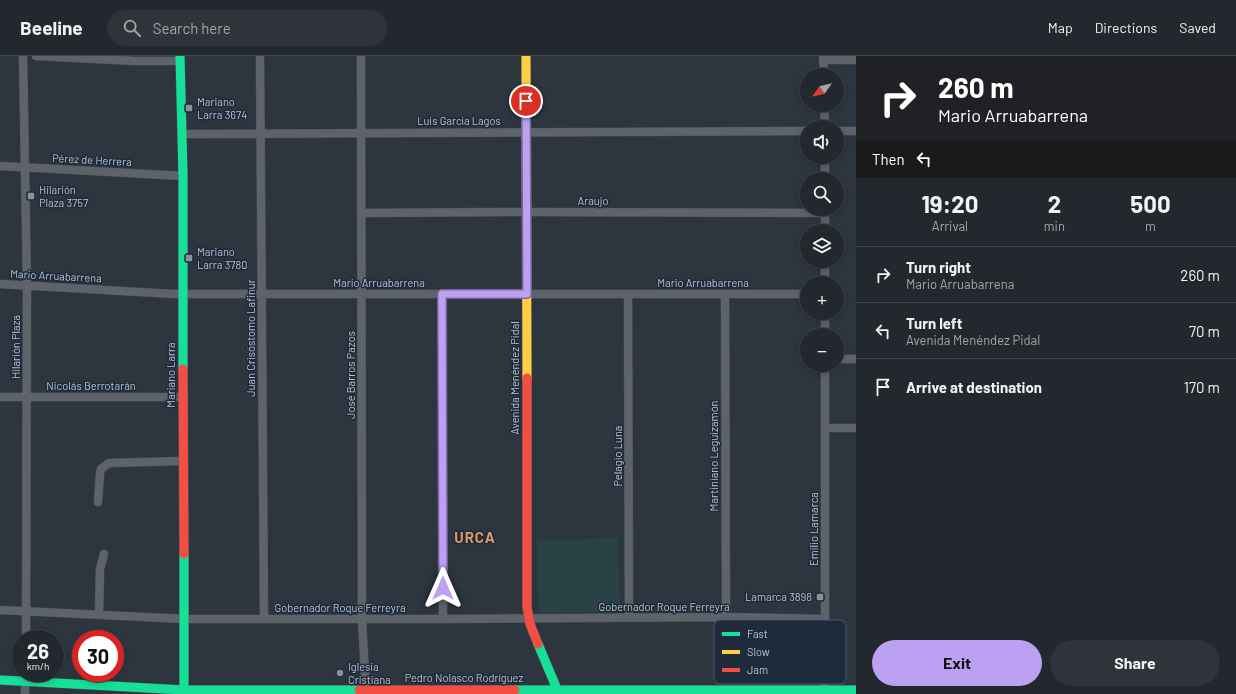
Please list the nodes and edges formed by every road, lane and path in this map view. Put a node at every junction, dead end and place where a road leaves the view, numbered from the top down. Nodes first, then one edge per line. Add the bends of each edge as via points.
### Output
1 (23, 56) edge
2 (36, 56) edge
3 (260, 56) edge
4 (361, 56) edge
5 (526, 56) edge
6 (823, 58) edge
7 (180, 59) edge
8 (856, 60) edge
9 (824, 68) edge
10 (800, 131) edge
11 (844, 131) edge
12 (856, 131) edge
13 (361, 132) junction
14 (526, 132) junction
15 (183, 134) junction
16 (261, 134) junction
17 (0, 166) edge
18 (25, 167) junction
19 (183, 176) junction
20 (800, 211) edge
21 (527, 212) junction
22 (361, 214) junction
23 (0, 284) edge
24 (27, 285) junction
25 (261, 293) junction
26 (184, 294) junction
27 (362, 294) junction
28 (442, 294) junction
29 (527, 294) junction
30 (628, 294) junction
31 (725, 294) junction
32 (800, 294) edge
33 (856, 358) edge
34 (844, 359) edge
35 (825, 372) edge
36 (0, 397) edge
37 (27, 397) junction
38 (183, 397) junction
39 (825, 428) junction
40 (856, 428) edge
41 (183, 461) junction
42 (98, 502) dead end
43 (104, 554) dead end
44 (0, 610) edge
45 (27, 611) junction
46 (99, 614) junction
47 (726, 617) junction
48 (528, 618) junction
49 (629, 618) junction
50 (825, 618) joint
51 (185, 619) junction
52 (264, 619) junction
53 (362, 619) junction
54 (443, 620) junction
55 (26, 630) edge
56 (12, 679) edge
57 (0, 680) edge
58 (64, 681) edge
59 (25, 682) edge
60 (856, 690) edge
61 (184, 692) edge
62 (366, 692) edge
63 (558, 692) edge
64 (825, 692) edge
65 (25, 694) edge

1 - 18 street, Hilarión Plaza
2 - 7 street via 136,61
3 - 16 street, Juan Crisóstomo Lafinur
4 - 13 street, José Barros Pazos
5 - 14 main road, Avenida Menéndez Pidal
6 - 8 street
6 - 9 street
7 - 15 main road, Mariano Larra
10 - 14 street, Luis García Lagos
11 - 12 street
13 - 14 street, Luis García Lagos
13 - 16 street, Luis García Lagos
13 - 22 street, José Barros Pazos
14 - 21 main road, Avenida Menéndez Pidal
15 - 16 street, Luis García Lagos
15 - 19 main road, Mariano Larra
16 - 25 street, Juan Crisóstomo Lafinur
17 - 18 street, Pérez de Herrera
18 - 19 street, Pérez de Herrera
18 - 24 street, Hilarión Plaza
19 - 26 main road, Mariano Larra
20 - 21 street, Araujo
21 - 22 street, Araujo
21 - 29 main road, Avenida Menéndez Pidal
22 - 27 street, José Barros Pazos
23 - 24 street, Mario Arruabarrena
24 - 26 street, Mario Arruabarrena
24 - 37 street, Hilarión Plaza
25 - 26 street, Mario Arruabarrena
25 - 27 street, Mario Arruabarrena
25 - 52 street, Juan Crisóstomo Lafinur
26 - 38 main road, Mariano Larra
27 - 28 street, Mario Arruabarrena
27 - 53 street, José Barros Pazos
28 - 29 street, Mario Arruabarrena
28 - 54 street
29 - 30 street, Mario Arruabarrena
29 - 48 main road, Avenida Menéndez Pidal
30 - 31 street, Mario Arruabarrena
30 - 49 street, Pelagio Luna
31 - 32 street, Mario Arruabarrena
31 - 47 street, Martiniano Leguizamón
33 - 34 street
35 - 39 street, Emilio Lamarca
36 - 37 street, Nicolás Berrotarán
37 - 38 street, Nicolás Berrotarán
37 - 45 street, Hilarión Plaza
38 - 41 main road, Mariano Larra
39 - 40 street
39 - 50 street, Emilio Lamarca
41 - 42 street via 109,464 101,469
41 - 51 main road, Mariano Larra
43 - 46 street via 100,569
44 - 45 street, Gobernador Roque Ferreyra
45 - 46 street, Gobernador Roque Ferreyra
45 - 55 street, Hilarión Plaza
46 - 51 street, Gobernador Roque Ferreyra
47 - 49 street, Gobernador Roque Ferreyra
47 - 50 street, Gobernador Roque Ferreyra
48 - 49 street, Gobernador Roque Ferreyra
48 - 54 street, Gobernador Roque Ferreyra
48 - 63 main road, Avenida Menéndez Pidal
51 - 52 street, Gobernador Roque Ferreyra
51 - 61 main road, Mariano Larra
52 - 53 street, Gobernador Roque Ferreyra
53 - 54 street, Gobernador Roque Ferreyra
53 - 62 street, José Barros Pazos
56 - 57 main road, Pedro Nolasco Rodríguez
58 - 61 main road, Pedro Nolasco Rodríguez
59 - 65 street
60 - 64 main road, Pedro Nolasco Rodríguez
61 - 62 main road, Pedro Nolasco Rodríguez
62 - 63 main road, Pedro Nolasco Rodríguez
63 - 64 main road, Pedro Nolasco Rodríguez

